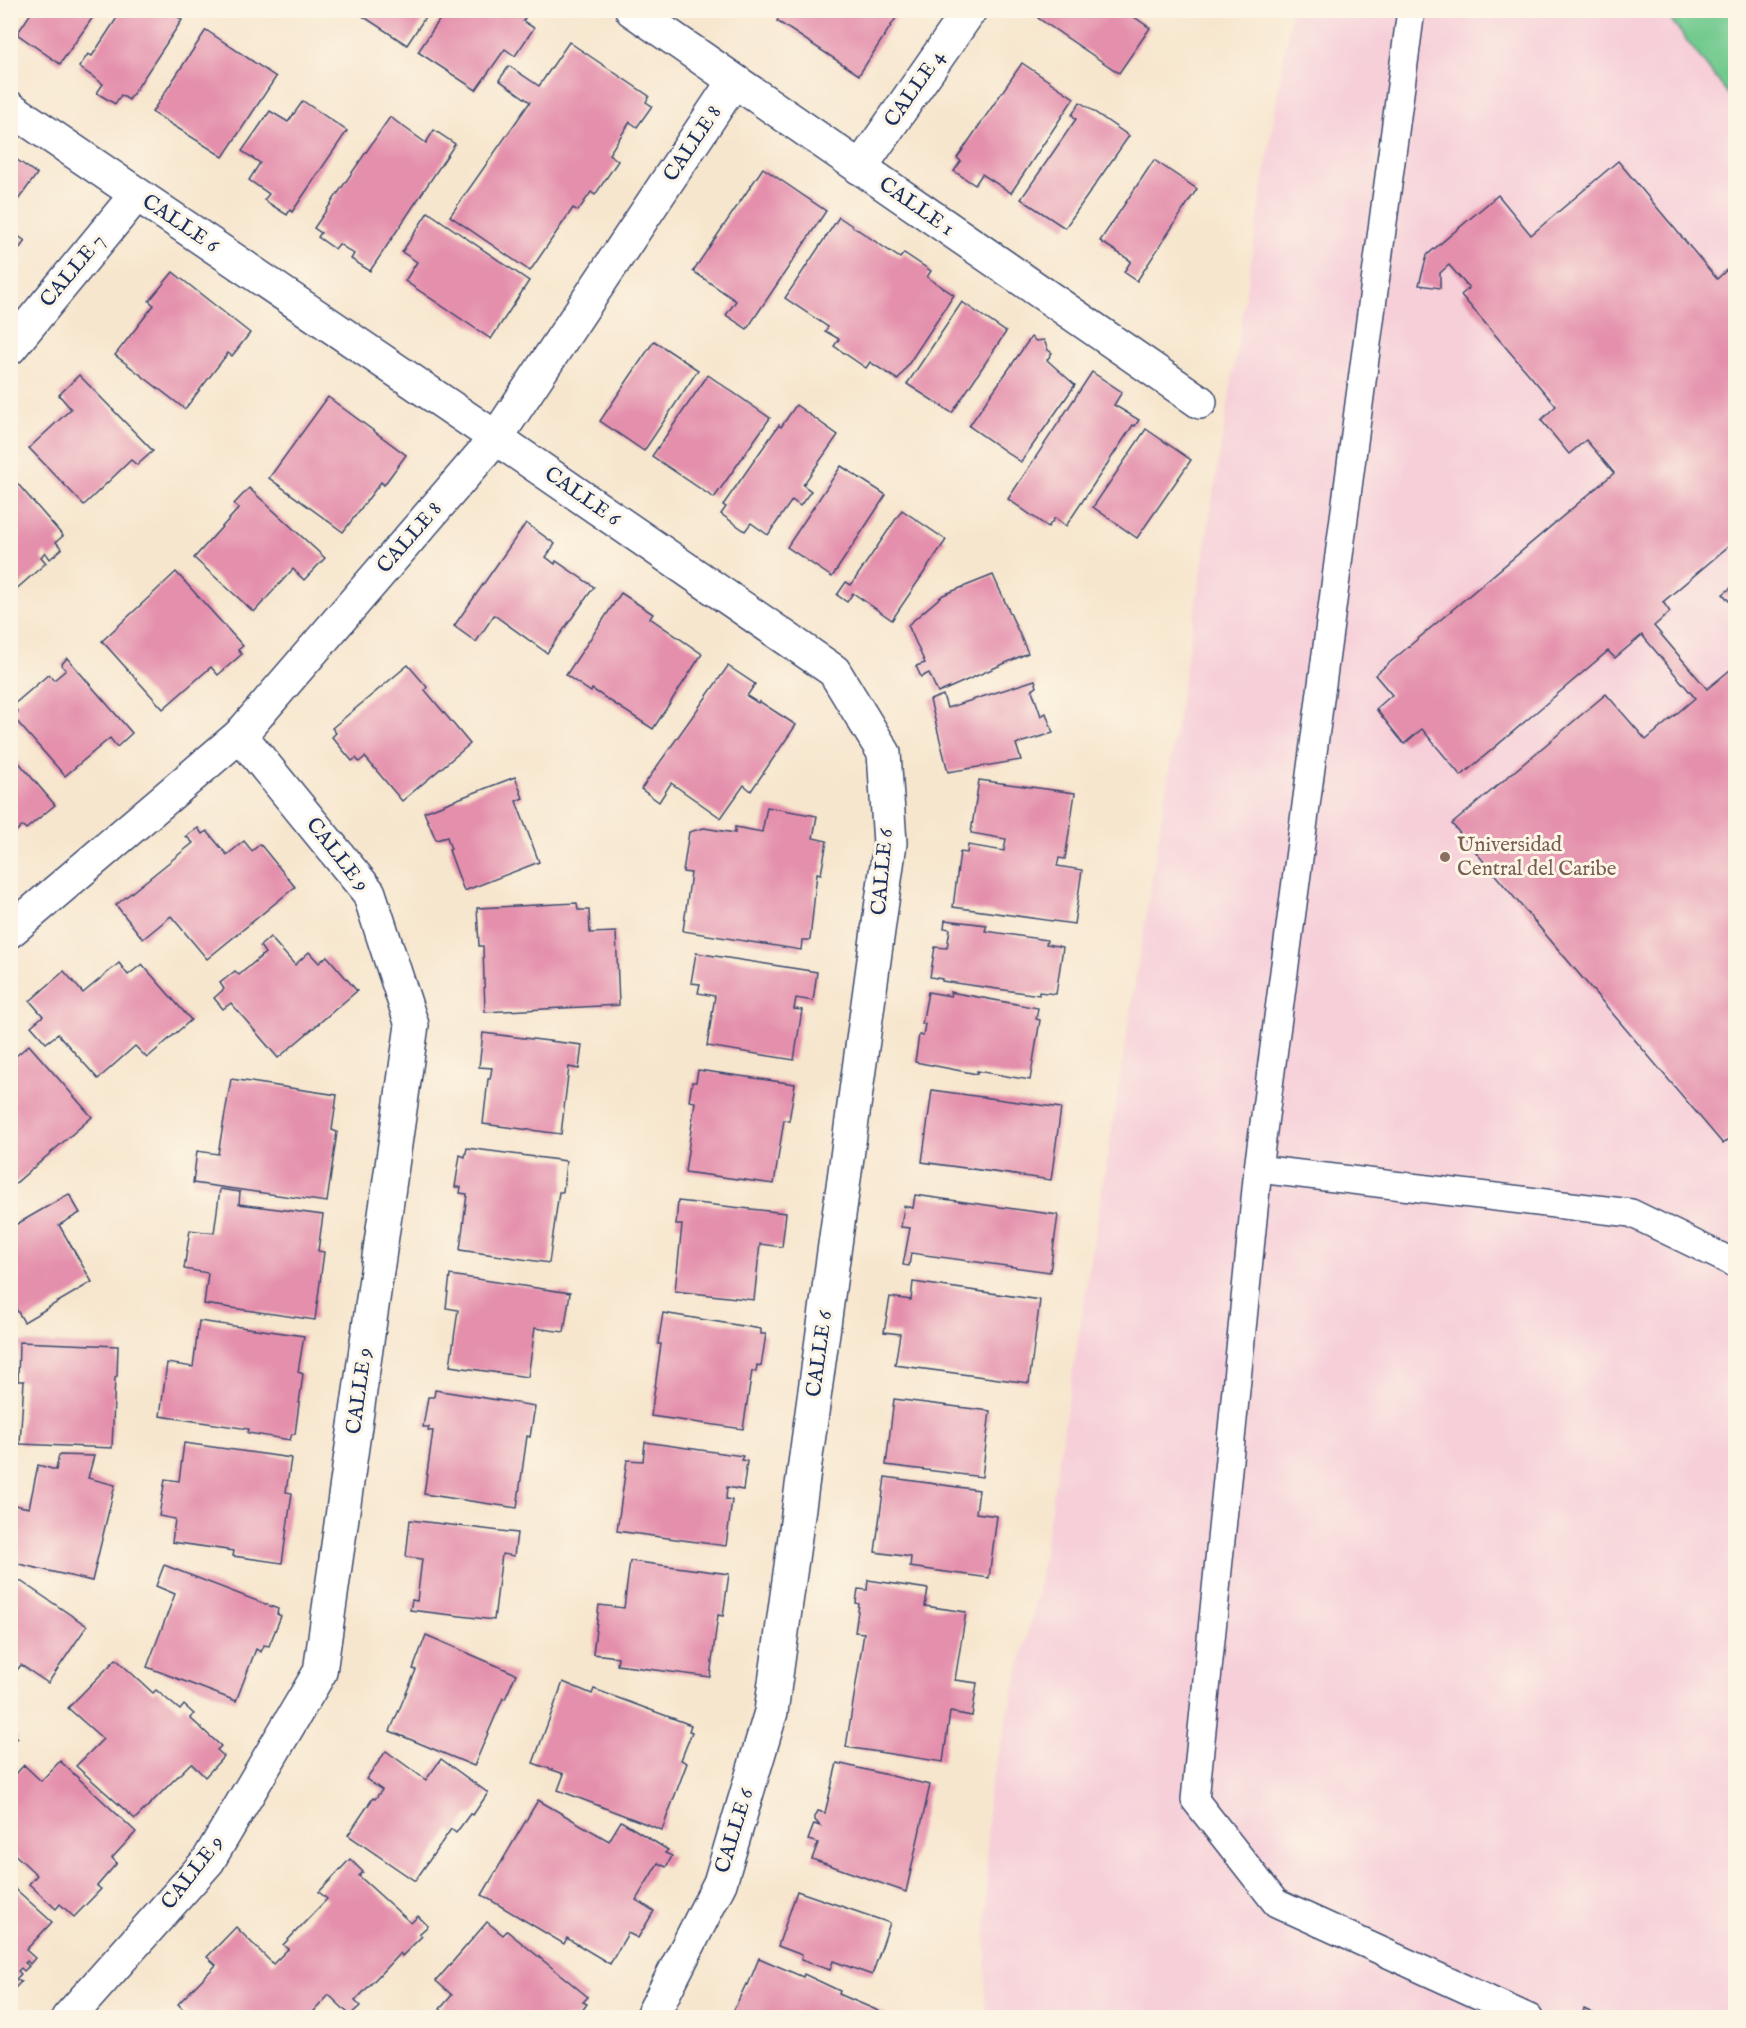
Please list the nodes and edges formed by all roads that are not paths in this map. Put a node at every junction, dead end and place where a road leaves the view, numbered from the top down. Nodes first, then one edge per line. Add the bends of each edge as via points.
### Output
1 (632, 10) edge
2 (970, 10) edge
3 (1411, 10) edge
4 (734, 81) junction
5 (10, 108) edge
6 (860, 168) junction
7 (136, 195) junction
8 (10, 348) edge
9 (1200, 402) dead end
10 (496, 438) junction
11 (240, 735) junction
12 (10, 931) edge
13 (1258, 1169) junction
14 (1736, 1264) edge
15 (68, 2018) edge
16 (651, 2018) edge
17 (1529, 2018) edge

1 - 4 street, CALLE 1
2 - 6 street, CALLE 4
3 - 13 lane
4 - 6 street, CALLE 1
4 - 10 street, CALLE 8
5 - 7 street, CALLE 6
6 - 9 street, CALLE 1
7 - 8 street, CALLE 7
7 - 10 street, CALLE 6
10 - 11 street, CALLE 8
10 - 16 street, CALLE 6 via 834,671 884,753 890,843 771,1712 720,1882
11 - 12 street, CALLE 8
11 - 15 street, CALLE 9 via 369,893 412,1025 320,1672 208,1861
13 - 14 lane via 1631,1213
13 - 17 lane via 1195,1800 1276,1903

